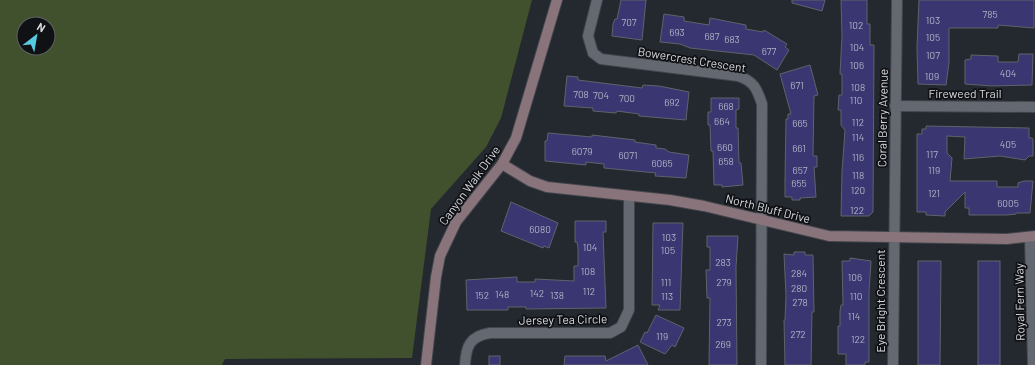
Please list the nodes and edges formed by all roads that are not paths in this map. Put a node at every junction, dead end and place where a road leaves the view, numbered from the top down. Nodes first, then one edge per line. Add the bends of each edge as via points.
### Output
1 (557, 0) edge
2 (597, 0) edge
3 (898, 0) edge
4 (895, 106) junction
5 (1035, 107) edge
6 (502, 164) junction
7 (629, 196) junction
8 (762, 220) junction
9 (894, 237) junction
10 (1032, 237) edge
11 (426, 365) edge
12 (465, 365) edge
13 (760, 365) edge
14 (893, 365) edge
15 (1033, 365) edge

1 - 6 street, Canyon Walk Drive via 520,129
2 - 8 street, Bowercrest Crescent via 588,36 593,54 601,59 738,76 750,80 756,86 762,104
3 - 4 street, Coral Berry Avenue
4 - 5 street, Fireweed Trail
4 - 9 street, Coral Berry Avenue
6 - 7 street, North Bluff Drive via 540,186
6 - 11 street, Canyon Walk Drive via 456,222 440,256
7 - 8 street, North Bluff Drive via 704,206
7 - 12 street, Jersey Tea Circle via 629,310 621,327 610,333 480,334 468,346
8 - 9 street, North Bluff Drive via 829,236
8 - 13 street
9 - 10 street, North Bluff Drive
9 - 14 street, Eye Bright Crescent
10 - 15 street, Royal Fern Way

